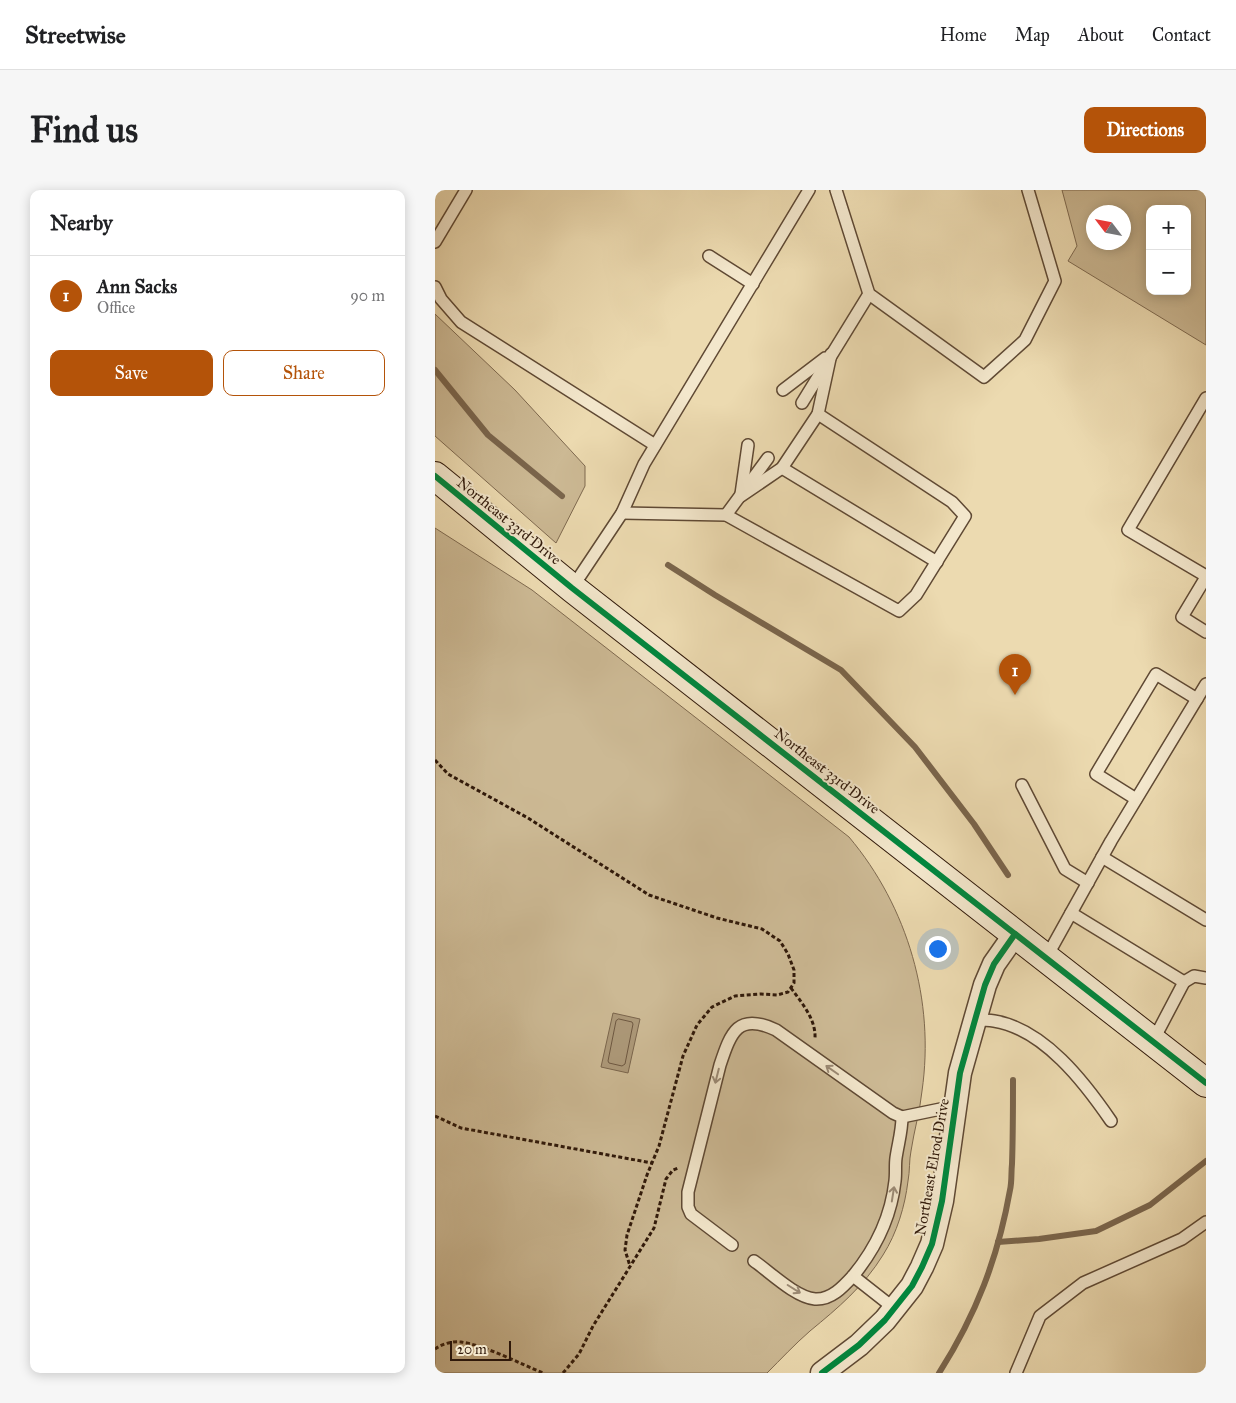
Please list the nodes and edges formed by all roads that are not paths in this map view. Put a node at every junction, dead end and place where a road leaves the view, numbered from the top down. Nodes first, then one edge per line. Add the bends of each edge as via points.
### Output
1 (466, 190) edge
2 (809, 190) edge
3 (835, 190) edge
4 (1028, 190) edge
5 (435, 242) edge
6 (709, 256) dead end
7 (753, 284) junction
8 (435, 287) edge
9 (869, 294) junction
10 (831, 354) junction
11 (783, 390) dead end
12 (1206, 398) edge
13 (802, 402) dead end
14 (818, 414) junction
15 (655, 445) junction
16 (748, 445) dead end
17 (768, 458) dead end
18 (782, 468) junction
19 (435, 476) edge
20 (741, 496) junction
21 (622, 513) junction
22 (726, 515) junction
23 (937, 562) junction
24 (1206, 577) edge
25 (572, 588) junction
26 (1206, 632) edge
27 (1206, 684) edge
28 (1197, 699) junction
29 (1022, 785) dead end
30 (1137, 799) junction
31 (1102, 857) junction
32 (1088, 883) junction
33 (1071, 913) junction
34 (1206, 920) edge
35 (1015, 934) junction
36 (1046, 958) junction
37 (1206, 978) edge
38 (1184, 982) junction
39 (975, 1020) junction
40 (1153, 1041) junction
41 (1206, 1083) edge
42 (955, 1106) junction
43 (902, 1117) junction
44 (1111, 1121) dead end
45 (1206, 1222) edge
46 (732, 1245) dead end
47 (754, 1261) dead end
48 (853, 1276) junction
49 (895, 1309) junction
50 (822, 1373) edge
51 (1016, 1373) edge

1 - 5 lane
2 - 7 lane
3 - 9 lane
4 - 9 lane via 1055,281 1025,340 984,377
6 - 7 lane
7 - 15 lane
8 - 15 lane via 461,322
9 - 10 lane
10 - 11 lane
10 - 13 lane
10 - 14 lane
12 - 24 lane via 1128,530
14 - 18 lane
14 - 23 lane via 952,502 965,516
15 - 21 lane
16 - 20 lane
17 - 20 lane
18 - 20 lane
18 - 23 lane
19 - 25 main road, Northeast 33rd Drive
20 - 22 lane
21 - 22 lane
21 - 25 lane
22 - 23 lane via 899,611 916,595
24 - 26 lane via 1182,617
25 - 35 main road, Northeast 33rd Drive
27 - 28 lane
28 - 30 lane
28 - 30 lane via 1156,674 1096,774
29 - 32 lane via 1065,869
30 - 31 lane
31 - 32 lane
31 - 34 lane
32 - 33 lane
33 - 36 lane
33 - 38 lane
35 - 36 main road, Northeast 33rd Drive
35 - 39 street, Northeast Elrod Drive via 994,964
36 - 40 main road, Northeast 33rd Drive
37 - 38 lane via 1193,976
38 - 40 lane
39 - 42 street, Northeast Elrod Drive via 960,1072
39 - 44 lane via 995,1021 1022,1030 1046,1045 1088,1088
40 - 41 main road, Northeast 33rd Drive
42 - 43 lane
42 - 49 street, Northeast Elrod Drive via 942,1201 932,1244 912,1286
43 -> 46 lane via 893,1114 776,1030 762,1023 739,1027 733,1033 720,1065 688,1192 691,1214
48 -> 43 lane via 882,1234 891,1208
45 - 51 lane via 1182,1239 1083,1283 1040,1316
47 -> 48 lane via 789,1287 815,1299 838,1292
48 - 49 lane
49 - 50 street, Northeast Elrod Drive via 859,1345

